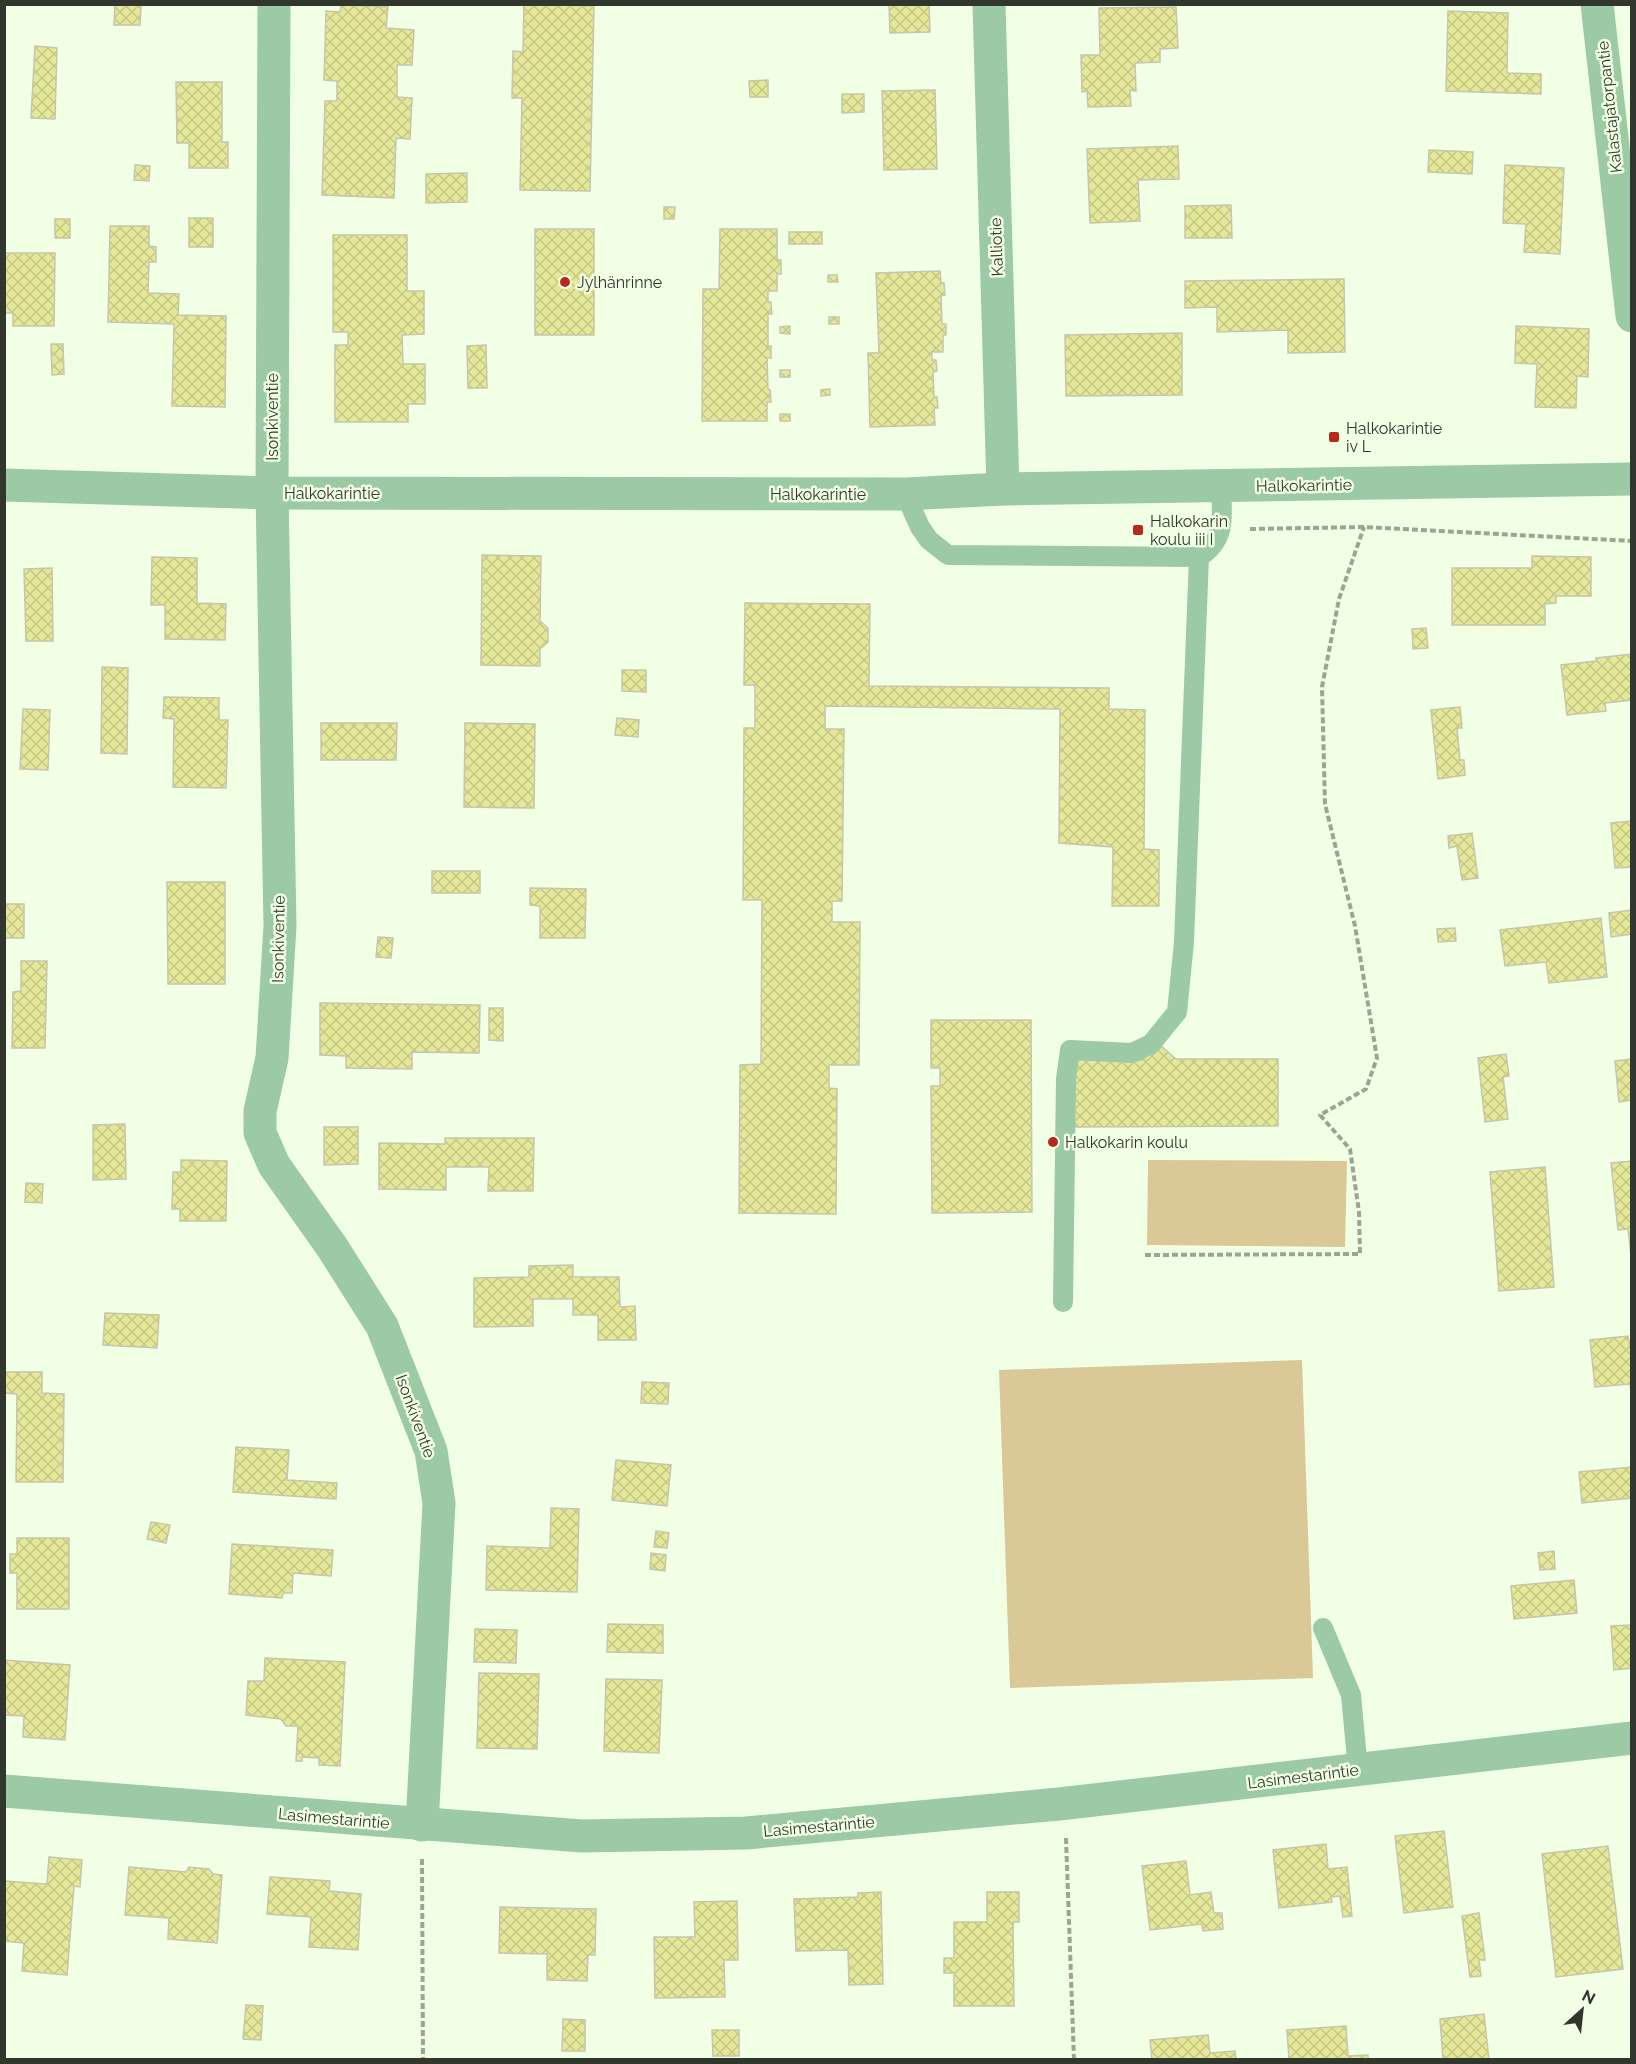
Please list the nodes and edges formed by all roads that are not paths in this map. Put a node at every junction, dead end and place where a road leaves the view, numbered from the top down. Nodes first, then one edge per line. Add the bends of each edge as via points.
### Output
1 (274, 4) edge
2 (989, 4) edge
3 (1597, 4) edge
4 (1632, 316) edge
5 (1632, 479) edge
6 (4, 486) edge
7 (1221, 487) junction
8 (1004, 489) junction
9 (272, 493) junction
10 (905, 494) junction
11 (1199, 557) junction
12 (1063, 1302) dead end
13 (1323, 1628) dead end
14 (1632, 1738) edge
15 (1358, 1770) junction
16 (4, 1791) edge
17 (422, 1825) junction

1 - 9 street, Isonkiventie
2 - 8 street, Kalliotie
3 - 4 street, Kalastajatorpantie
5 - 7 street, Halkokarintie
6 - 9 street, Halkokarintie
7 - 8 street, Halkokarintie
7 - 11 lane via 1222,529 1209,551
8 - 10 street, Halkokarintie
9 - 10 street, Halkokarintie
9 - 17 street, Isonkiventie via 280,926 272,1058 260,1111 260,1133 274,1165 382,1326 431,1451 439,1503
10 - 11 lane via 929,540 948,555
11 - 12 lane via 1184,942 1177,1012 1151,1044 1132,1053 1070,1050 1066,1079
13 - 15 lane via 1351,1695
14 - 15 street, Lasimestarintie
15 - 17 street, Lasimestarintie via 1059,1804 746,1833 582,1836
16 - 17 street, Lasimestarintie

